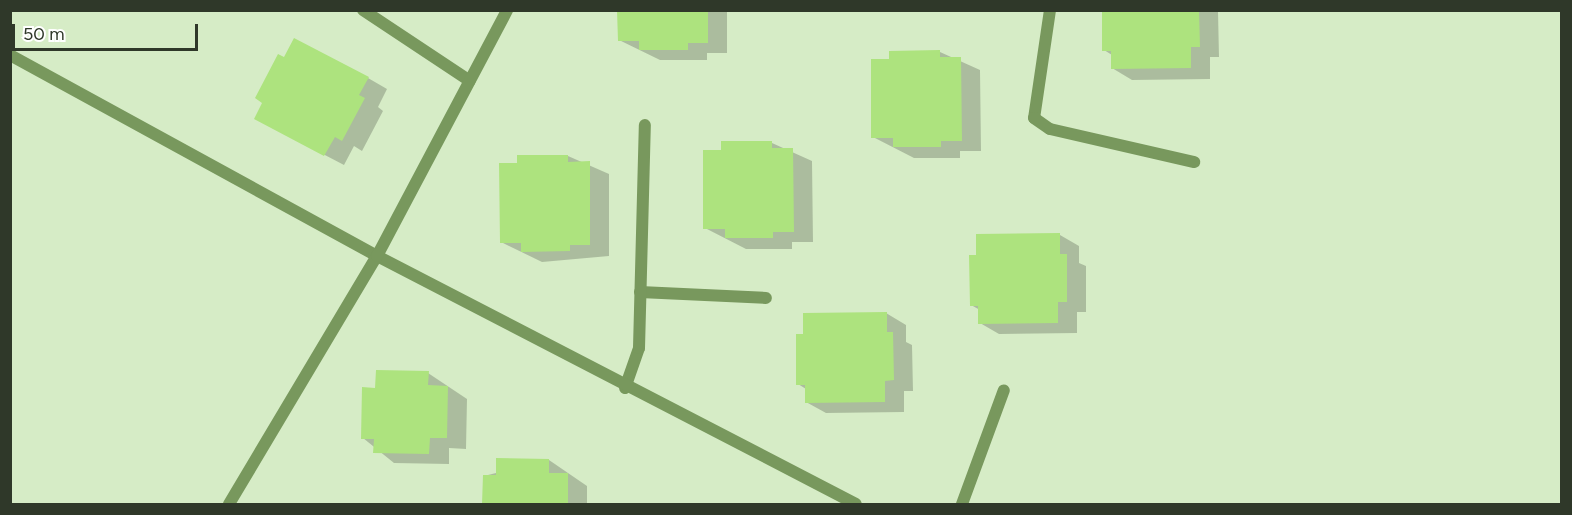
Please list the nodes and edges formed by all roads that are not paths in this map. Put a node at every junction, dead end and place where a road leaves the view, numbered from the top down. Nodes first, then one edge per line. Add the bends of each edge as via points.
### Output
1 (363, 10) edge
2 (507, 10) edge
3 (1050, 10) edge
4 (10, 55) edge
5 (470, 81) junction
6 (645, 125) dead end
7 (1194, 162) dead end
8 (377, 256) junction
9 (640, 292) junction
10 (766, 298) dead end
11 (625, 388) junction
12 (1004, 390) dead end
13 (229, 504) edge
14 (856, 504) edge
15 (962, 504) edge

1 - 5 street
2 - 5 street
3 - 7 street via 1032,108 1034,118 1050,129
4 - 8 street
5 - 8 street
6 - 9 street
8 - 11 street
8 - 13 street
9 - 10 street
9 - 11 street via 638,354
11 - 14 street
12 - 15 street

